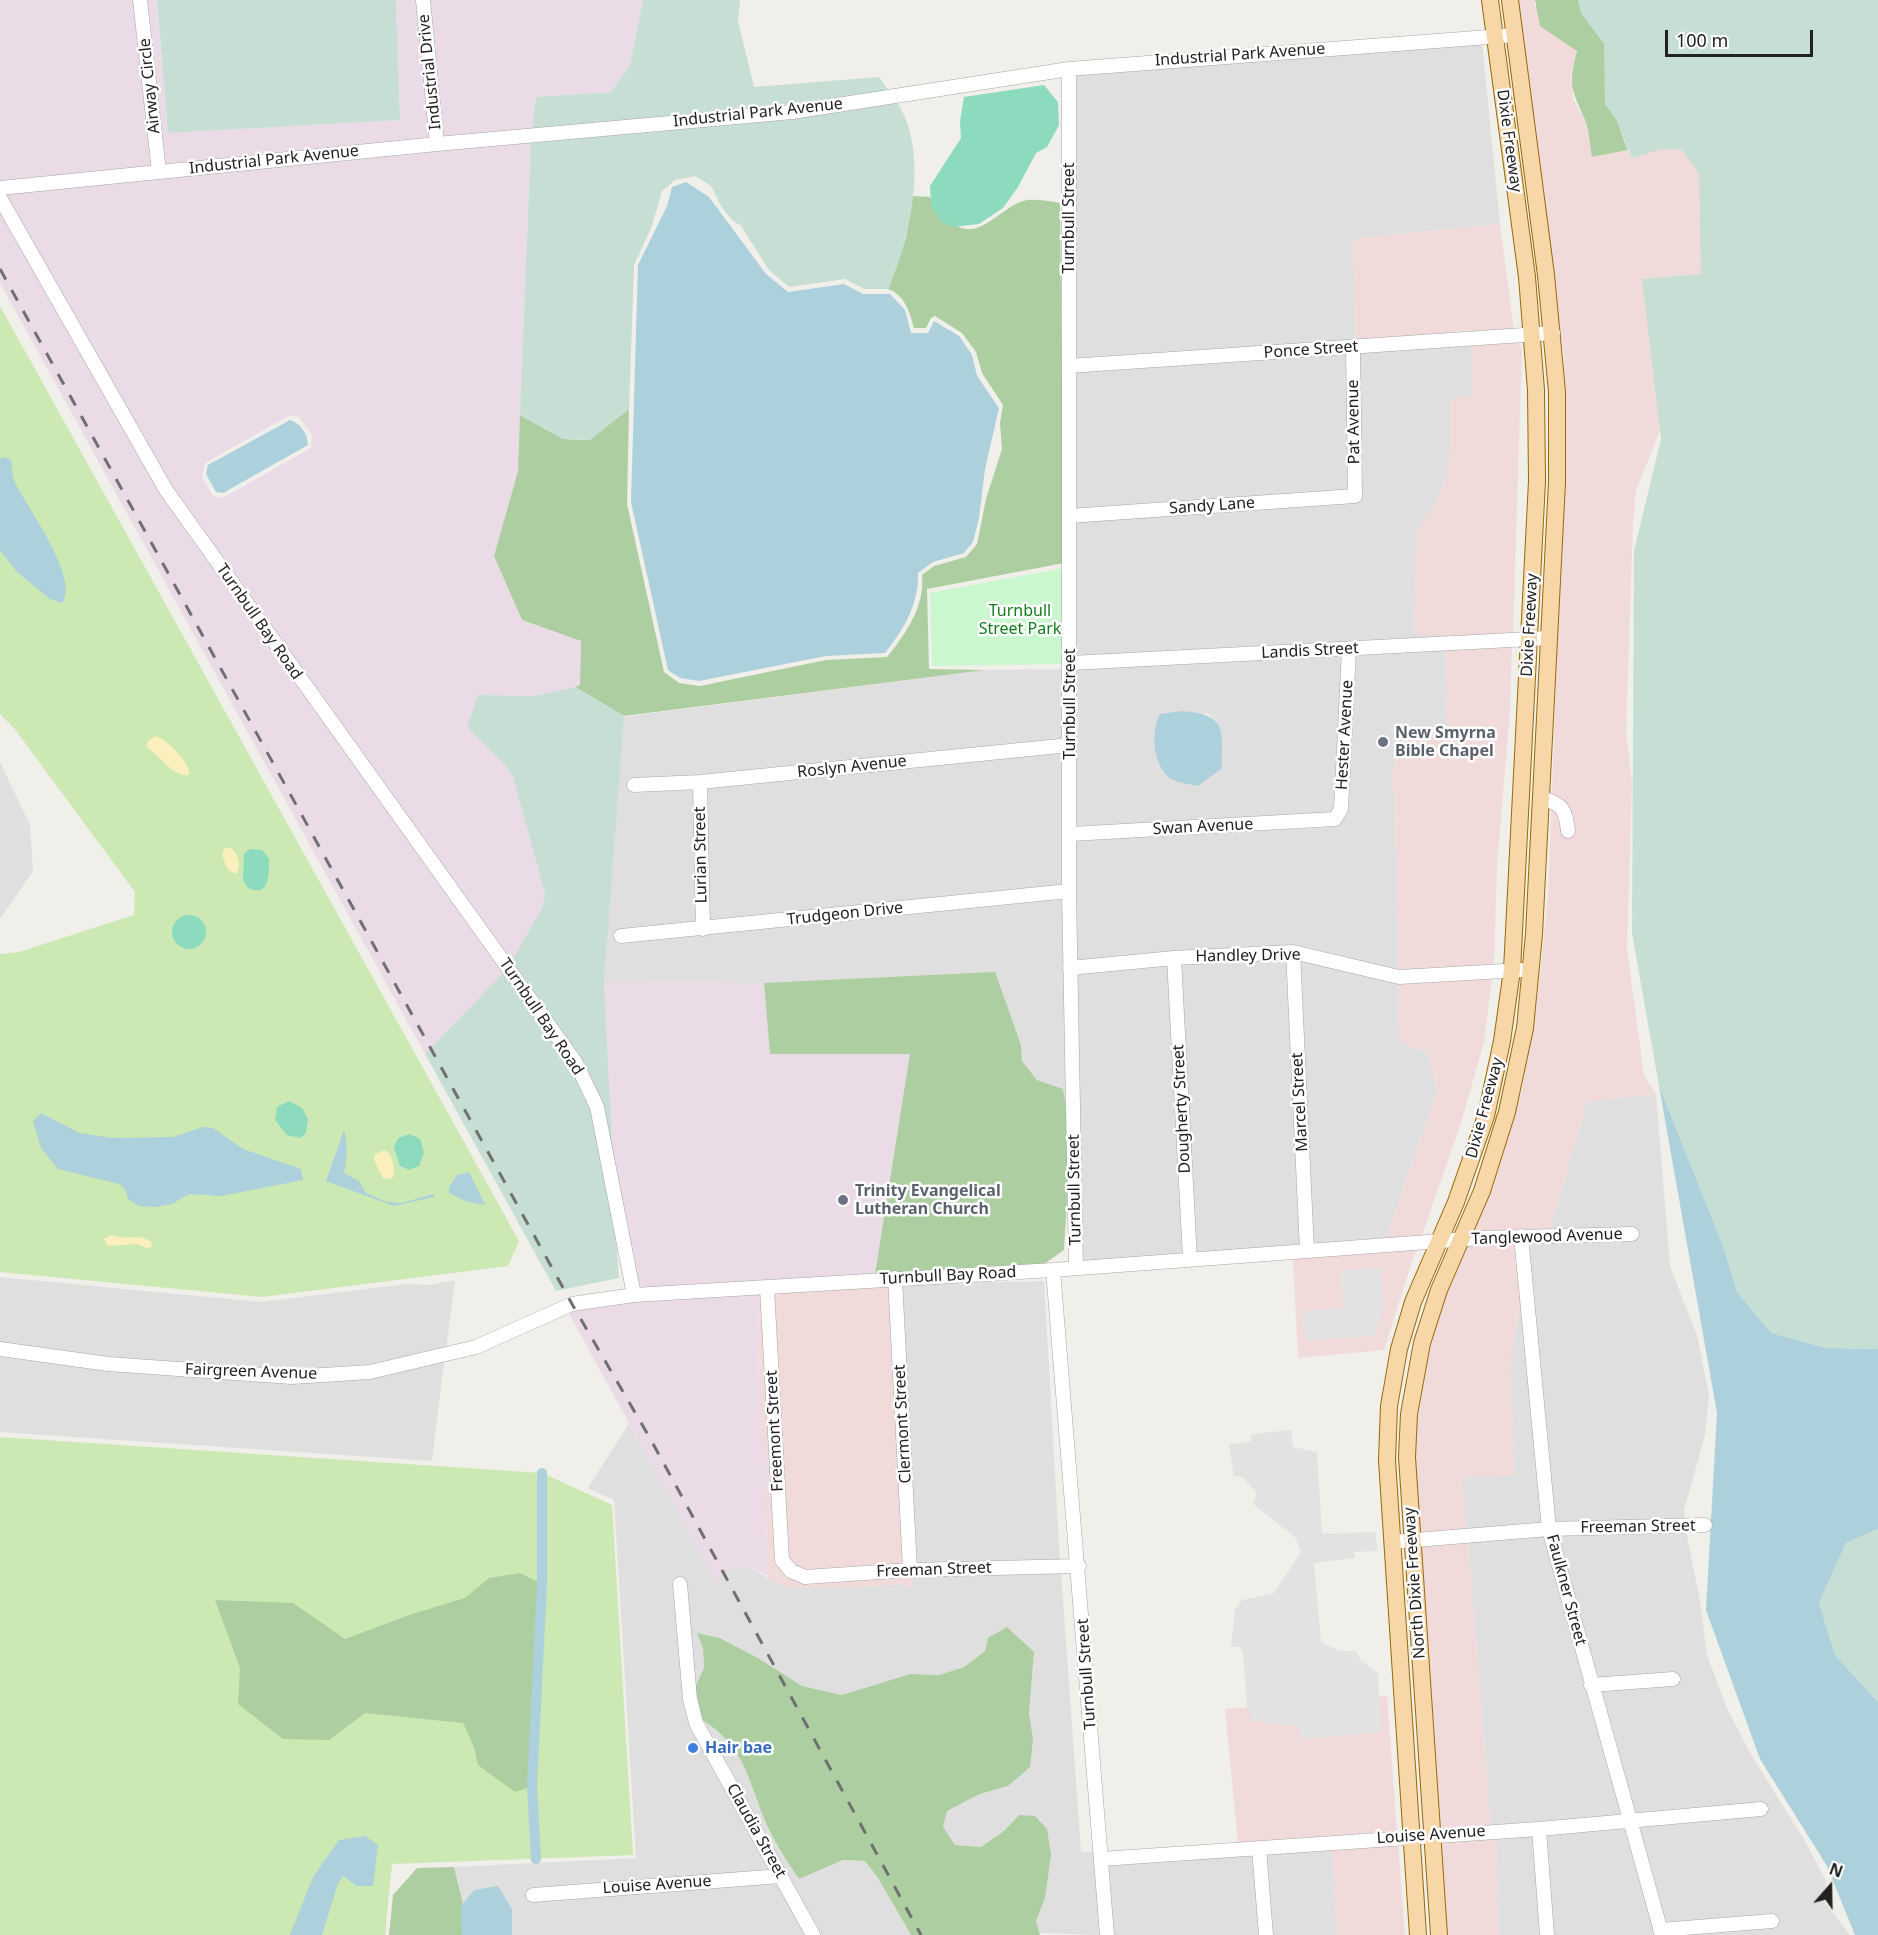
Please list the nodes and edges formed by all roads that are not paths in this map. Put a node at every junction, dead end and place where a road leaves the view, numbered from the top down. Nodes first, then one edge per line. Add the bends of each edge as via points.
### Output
1 (140, 0) edge
2 (423, 0) edge
3 (1490, 0) edge
4 (1510, 0) edge
5 (1515, 35) junction
6 (1495, 36) junction
7 (1069, 69) junction
8 (437, 144) junction
9 (159, 172) junction
10 (0, 188) edge
11 (0, 198) edge
12 (1553, 333) junction
13 (1533, 335) junction
14 (1353, 348) junction
15 (1069, 366) junction
16 (1355, 496) joint
17 (1069, 516) junction
18 (1549, 638) junction
19 (1529, 639) junction
20 (1348, 649) junction
21 (1071, 663) junction
22 (1070, 746) junction
23 (700, 782) junction
24 (634, 785) dead end
25 (1541, 797) junction
26 (1335, 819) joint
27 (1568, 831) dead end
28 (1071, 834) junction
29 (1069, 891) junction
30 (703, 929) junction
31 (621, 936) dead end
32 (1293, 952) junction
33 (1174, 958) junction
34 (1070, 968) junction
35 (1532, 969) junction
36 (1512, 970) junction
37 (1632, 1234) dead end
38 (1521, 1236) junction
39 (1462, 1240) junction
40 (1439, 1242) junction
41 (1307, 1251) junction
42 (1190, 1260) junction
43 (1076, 1268) junction
44 (1053, 1270) junction
45 (896, 1278) junction
46 (767, 1288) junction
47 (634, 1294) junction
48 (0, 1349) edge
49 (1705, 1525) dead end
50 (1549, 1529) junction
51 (1392, 1542) junction
52 (1412, 1542) junction
53 (1079, 1566) junction
54 (910, 1570) junction
55 (791, 1571) joint
56 (680, 1584) dead end
57 (1673, 1679) dead end
58 (1591, 1685) junction
59 (1761, 1809) dead end
60 (1629, 1822) junction
61 (1539, 1829) junction
62 (1431, 1834) junction
63 (1411, 1836) junction
64 (1259, 1848) junction
65 (1101, 1858) junction
66 (781, 1876) junction
67 (533, 1895) dead end
68 (1772, 1921) dead end
69 (1661, 1932) edge
70 (813, 1935) edge
71 (1107, 1935) edge
72 (1266, 1935) edge
73 (1418, 1935) edge
74 (1439, 1935) edge
75 (1547, 1935) edge

1 - 9 street, Airway Circle
2 - 8 street, Industrial Drive
3 - 6 main road, Dixie Freeway
4 - 5 main road, Dixie Freeway
5 - 6 street, Industrial Park Avenue
5 - 12 main road, Dixie Freeway
6 - 7 street, Industrial Park Avenue
6 - 13 main road, Dixie Freeway
7 - 8 street, Industrial Park Avenue via 792,112
7 - 15 street, Turnbull Street
8 - 9 street, Industrial Park Avenue
9 - 10 street, Industrial Park Avenue
11 - 47 street, Turnbull Bay Road via 166,490 576,1063 597,1107
12 - 13 street, Ponce Street
12 - 18 main road, Dixie Freeway via 1557,459
13 - 14 street, Ponce Street
13 - 19 main road, Dixie Freeway via 1537,482
14 - 15 street, Ponce Street
14 - 16 street, Pat Avenue
15 - 17 street, Turnbull Street
16 - 17 street, Sandy Lane
17 - 21 street, Turnbull Street
18 - 19 street, Landis Street
18 - 25 main road, Dixie Freeway
19 - 20 street, Landis Street
19 - 36 main road, Dixie Freeway
20 - 21 street, Landis Street
20 - 26 street, Hester Avenue via 1341,809
21 - 22 street, Turnbull Street
22 - 23 street, Roslyn Avenue
22 - 28 street, Turnbull Street
23 - 24 street, Roslyn Avenue
23 - 30 street, Lurian Street
25 - 27 street via 1566,812
25 - 35 main road, Dixie Freeway
26 - 28 street, Swan Avenue
28 - 29 street, Turnbull Street
29 - 30 street, Trudgeon Drive
29 - 34 street, Turnbull Street
30 - 31 street, Trudgeon Drive
32 - 33 street, Handley Drive
32 - 36 street, Handley Drive via 1399,976
32 - 41 street, Marcel Street
33 - 34 street, Handley Drive
33 - 42 street, Dougherty Street
34 - 43 street, Turnbull Street
35 - 36 street, Handley Drive
35 - 39 main road, Dixie Freeway via 1508,1112
36 - 40 main road, Dixie Freeway via 1486,1116 1467,1176
37 - 38 street, Tanglewood Avenue
38 - 39 street, Tanglewood Avenue
38 - 50 street, Faulkner Street
39 - 40 street, Turnbull Bay Road
39 - 52 main road, North Dixie Freeway via 1433,1305 1413,1382 1407,1457
40 - 41 street, Turnbull Bay Road
40 - 51 main road, North Dixie Freeway via 1405,1323 1393,1378 1387,1460
41 - 42 street, Turnbull Bay Road
42 - 43 street, Turnbull Bay Road
43 - 44 street, Turnbull Bay Road
44 - 45 street, Turnbull Bay Road
44 - 53 street, Turnbull Street
45 - 46 street, Turnbull Bay Road
45 - 54 street, Clermont Street
46 - 47 street, Turnbull Bay Road
46 - 55 street, Freemont Street via 782,1560
47 - 48 street, Fairgreen Avenue via 572,1304 476,1347 370,1372 292,1377 108,1364
49 - 50 street, Freeman Street
50 - 52 street, Freeman Street
50 - 58 street, Faulkner Street
51 - 52 street, Freeman Street
51 - 63 main road, North Dixie Freeway
52 - 62 main road, North Dixie Freeway
53 - 54 street, Freeman Street
53 - 65 street, Turnbull Street
54 - 55 street, Freeman Street via 805,1577
56 - 66 street, Claudia Street via 690,1699 696,1723
57 - 58 street
58 - 60 street, Faulkner Street
59 - 60 street, Louise Avenue
60 - 61 street, Louise Avenue
60 - 69 street, Faulkner Street
61 - 62 street, Louise Avenue
61 - 75 street
62 - 63 street, Louise Avenue
62 - 74 main road, North Dixie Freeway
63 - 64 street, Louise Avenue
63 - 73 main road, North Dixie Freeway
64 - 65 street, Louise Avenue
64 - 72 street
65 - 71 street, Turnbull Street
66 - 67 street, Louise Avenue
66 - 70 street, Claudia Street
68 - 69 street

